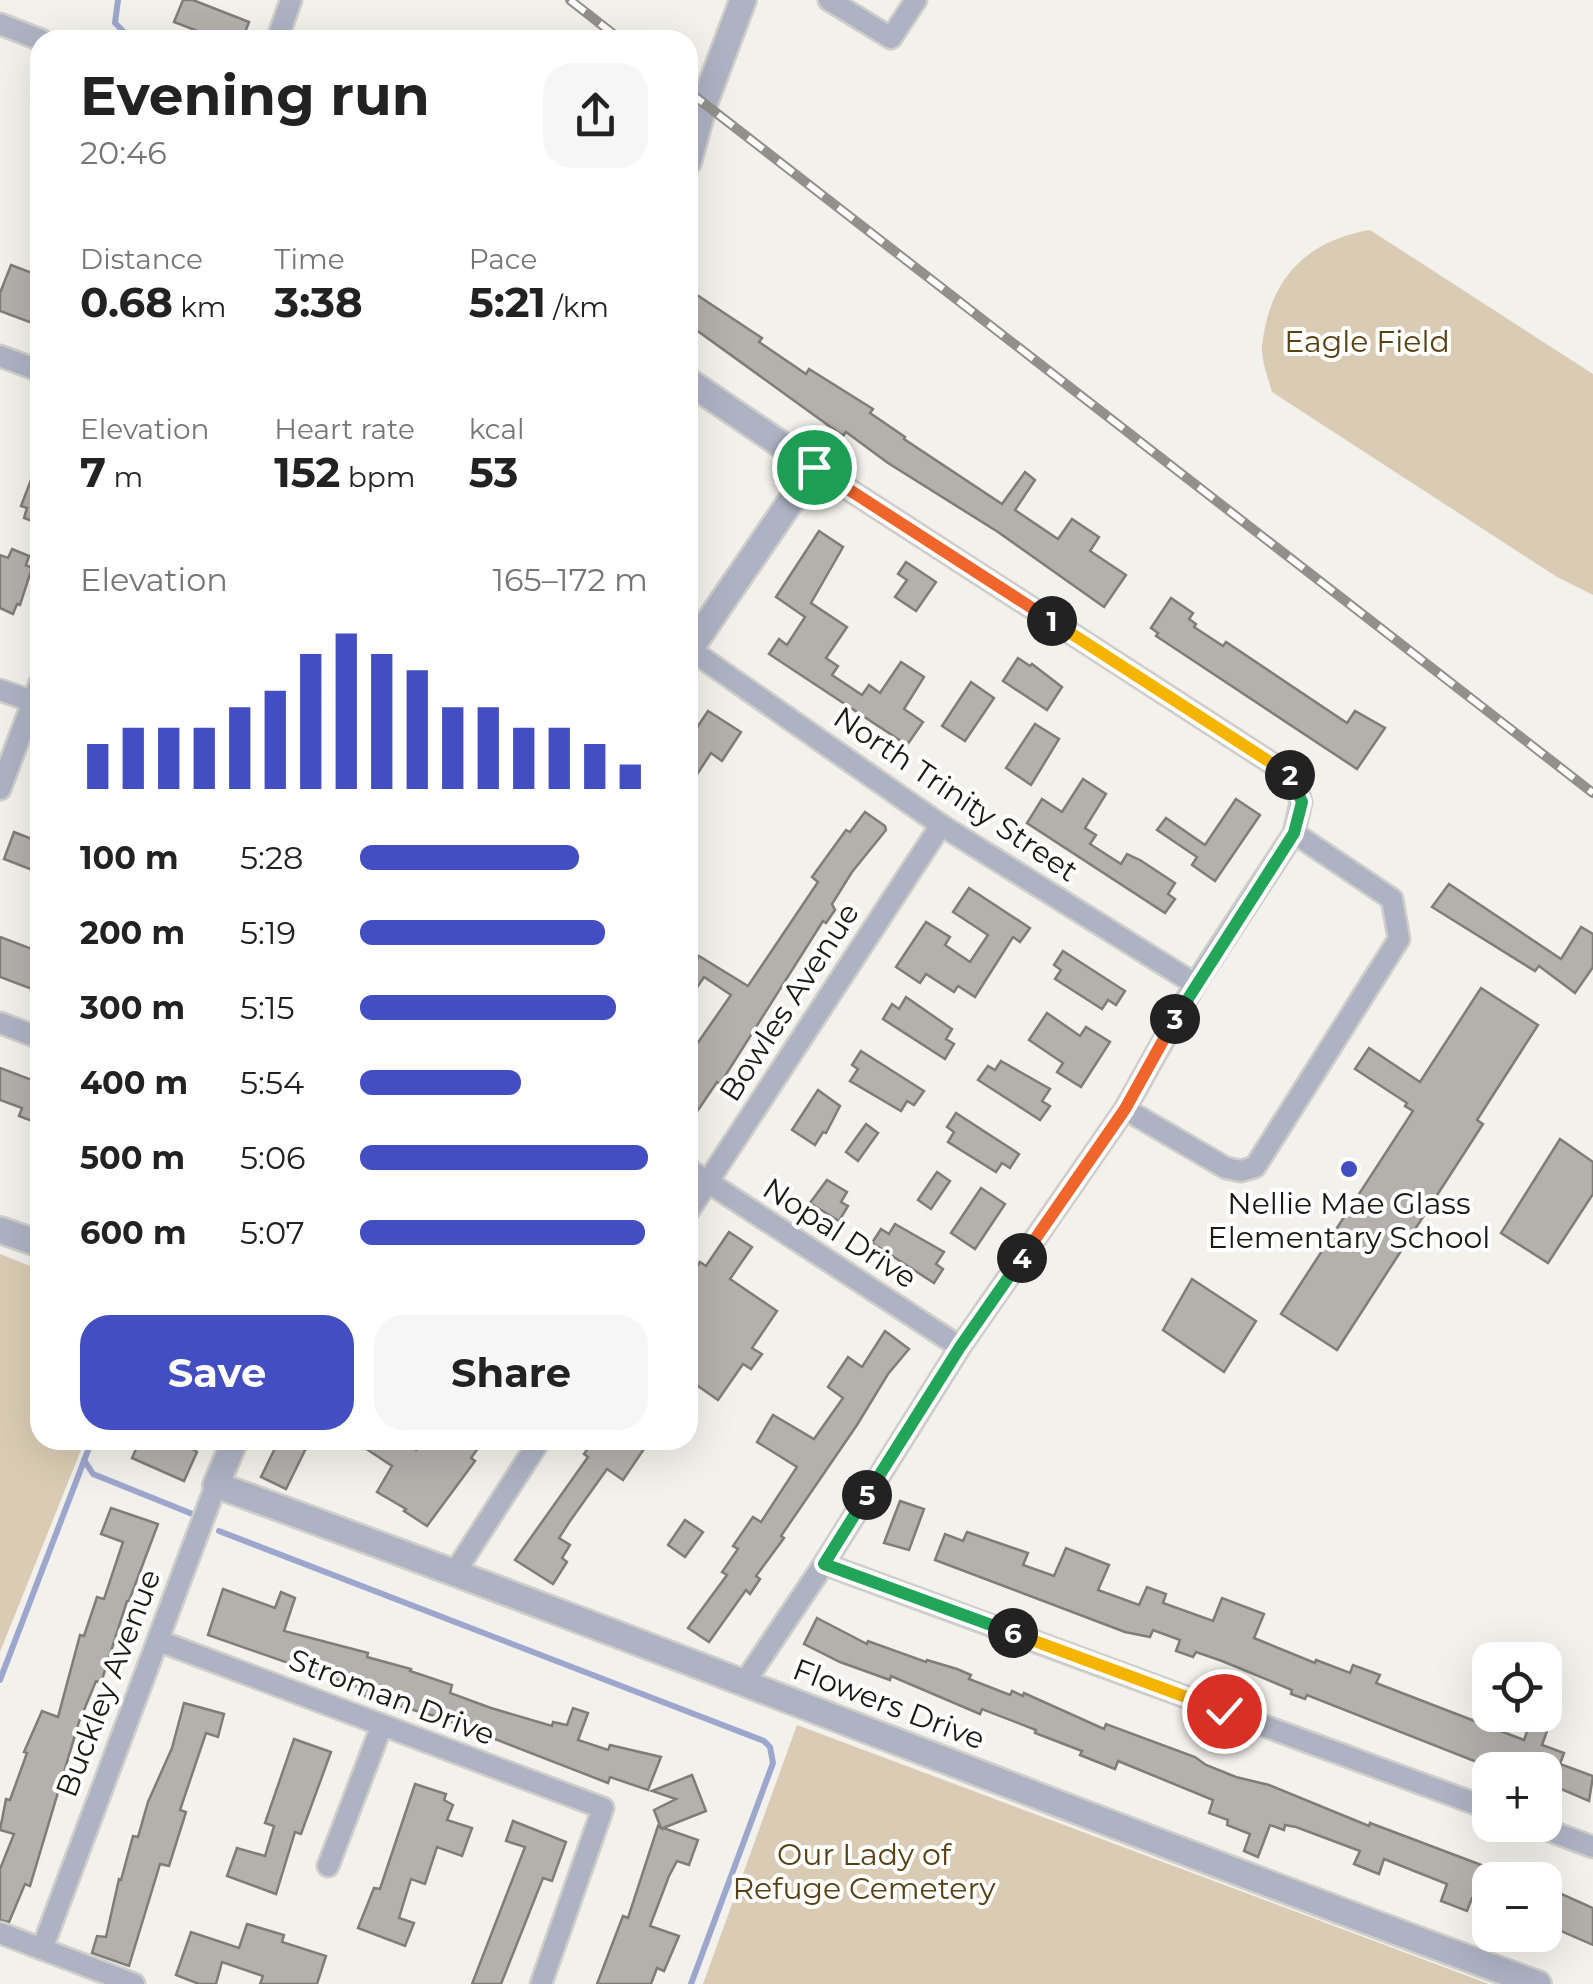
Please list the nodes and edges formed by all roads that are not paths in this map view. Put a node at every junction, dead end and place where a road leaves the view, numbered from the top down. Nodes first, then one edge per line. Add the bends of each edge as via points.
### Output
1 (292, 0) edge
2 (743, 0) edge
3 (829, 0) edge
4 (916, 0) edge
5 (0, 24) edge
6 (282, 30) edge
7 (30, 35) edge
8 (698, 129) edge
9 (0, 356) edge
10 (30, 367) edge
11 (698, 388) edge
12 (814, 467) junction
13 (698, 635) edge
14 (698, 657) edge
15 (0, 690) edge
16 (30, 695) edge
17 (30, 716) edge
18 (0, 789) edge
19 (941, 825) junction
20 (1294, 833) junction
21 (1195, 984) junction
22 (0, 1023) edge
23 (30, 1034) edge
24 (1125, 1109) junction
25 (698, 1176) edge
26 (707, 1182) junction
27 (698, 1196) edge
28 (0, 1230) edge
29 (30, 1240) edge
30 (960, 1347) junction
31 (231, 1450) edge
32 (534, 1450) edge
33 (216, 1486) junction
34 (824, 1564) junction
35 (455, 1572) junction
36 (159, 1641) junction
37 (744, 1683) junction
38 (382, 1725) junction
39 (1472, 1802) edge
40 (1562, 1835) edge
41 (1593, 1847) edge
42 (328, 1866) dead end
43 (0, 1933) edge
44 (42, 1949) junction
45 (134, 1984) edge
46 (541, 1984) edge
47 (1538, 1984) edge

1 - 6 street
2 - 8 street
3 - 4 street via 891,38
5 - 7 street
9 - 10 street
11 - 12 street
12 - 13 street
12 - 20 street via 1293,777 1302,802
14 - 19 street, North Trinity Street
15 - 16 street
17 - 18 street
19 - 21 street, North Trinity Street
19 - 26 street, Bowles Avenue
20 - 21 street
20 - 24 street via 1392,898 1399,939 1255,1167 1226,1168
21 - 24 street
22 - 23 street
24 - 30 street
25 - 26 street, Nopal Drive
26 - 27 street, Bowles Avenue
26 - 30 street, Nopal Drive
28 - 29 street
30 - 34 street
31 - 33 street, Buckley Avenue
32 - 35 street
33 - 35 street, Flowers Drive
33 - 36 street, Buckley Avenue
34 - 37 street
34 - 39 street
35 - 37 street, Flowers Drive
36 - 38 street, Stroman Drive
36 - 44 street, Buckley Avenue
37 - 47 street, Flowers Drive
38 - 42 street
38 - 46 street, Stroman Drive via 603,1808
40 - 41 street
43 - 44 street
44 - 45 street

